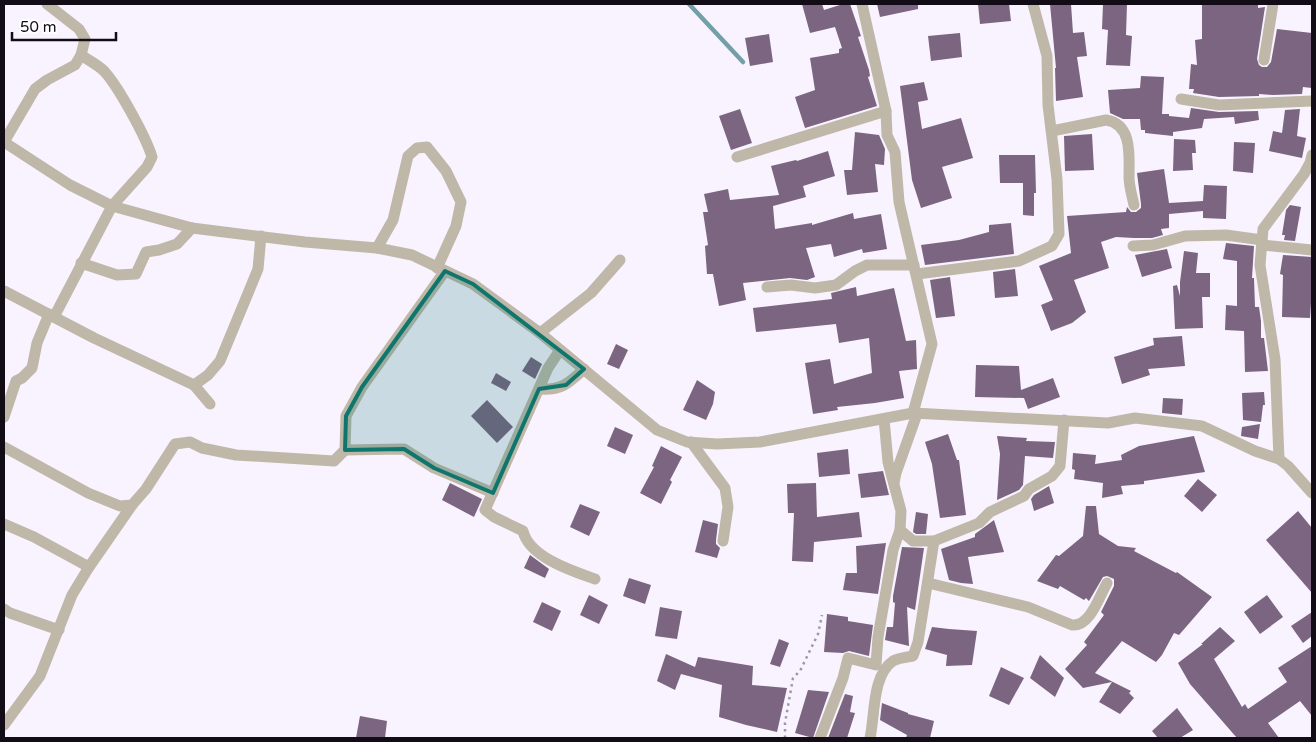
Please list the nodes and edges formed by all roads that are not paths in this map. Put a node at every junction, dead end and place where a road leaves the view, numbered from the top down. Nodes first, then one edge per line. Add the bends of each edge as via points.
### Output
1 (46, 4) edge
2 (862, 4) edge
3 (1033, 4) edge
4 (1273, 4) edge
5 (81, 55) junction
6 (1264, 60) dead end
7 (1181, 99) dead end
8 (1312, 101) edge
9 (886, 111) junction
10 (1052, 131) junction
11 (4, 142) edge
12 (1312, 155) edge
13 (737, 157) dead end
14 (1134, 205) dead end
15 (112, 206) junction
16 (192, 228) junction
17 (260, 236) junction
18 (1262, 242) junction
19 (1133, 246) dead end
20 (377, 248) junction
21 (1312, 250) edge
22 (620, 260) dead end
23 (81, 263) junction
24 (441, 270) junction
25 (915, 270) junction
26 (767, 287) dead end
27 (4, 292) edge
28 (51, 315) junction
29 (540, 333) junction
30 (560, 350) junction
31 (584, 369) junction
32 (194, 384) junction
33 (539, 389) junction
34 (210, 404) dead end
35 (915, 414) junction
36 (4, 416) edge
37 (884, 419) junction
38 (1064, 420) junction
39 (691, 442) junction
40 (4, 447) edge
41 (345, 450) junction
42 (1279, 459) junction
43 (894, 486) junction
44 (493, 493) junction
45 (1312, 493) edge
46 (132, 505) junction
47 (4, 524) edge
48 (900, 530) junction
49 (723, 541) dead end
50 (934, 542) junction
51 (89, 567) junction
52 (594, 579) dead end
53 (928, 583) junction
54 (1107, 583) dead end
55 (4, 610) edge
56 (59, 630) junction
57 (4, 725) edge
58 (820, 738) edge
59 (870, 738) edge

1 - 5 street via 79,29 85,39
2 - 9 street
3 - 10 street via 1047,56
4 - 6 street
5 - 11 street via 75,65 35,89
5 - 15 street via 104,71 125,103 152,157
7 - 8 street via 1219,105
9 - 13 street
9 - 25 street via 887,135 895,152 899,202
10 - 14 street via 1106,120 1121,126 1127,140
10 - 25 street via 1060,218 1059,234 1052,246 1019,261
11 - 15 street via 70,185
12 - 18 street via 1304,174 1263,230
15 - 16 street
15 - 23 street
16 - 17 street
16 - 23 street via 177,244 146,252 136,274 117,275
17 - 20 street
17 - 32 street via 258,269 220,361 208,375
18 - 19 street via 1226,235 1194,236
18 - 21 street
18 - 42 street via 1260,265 1276,359
20 - 24 street via 412,255
20 - 24 street via 393,220 408,156 417,148 427,147 446,171 461,202
22 - 29 street via 591,293
23 - 28 street
24 - 29 street via 473,284
24 - 41 street via 346,416
25 - 26 street via 867,265 836,285
25 - 35 street via 932,344
27 - 28 street
28 - 32 street
28 - 36 street via 37,343 32,368 16,381
29 - 30 street
30 - 31 street
30 - 33 street
31 - 33 street via 566,385 550,390
31 - 39 street via 657,430
32 - 34 street
33 - 44 street
35 - 37 street
35 - 38 street
35 - 43 street
37 - 39 street via 760,442
37 - 43 street
38 - 42 street via 1108,423 1135,418 1202,426
38 - 50 street via 1060,466 1052,476 1028,489 1024,496 990,512 979,523
39 - 49 street via 726,488 728,507
40 - 46 street via 88,493 120,506
41 - 44 street via 404,450 434,468
41 - 46 street via 334,461 319,461 236,455 202,448 190,442 175,444 146,490
42 - 45 street
43 - 48 street via 901,511
44 - 52 street via 485,510 523,531 525,540 540,555
46 - 51 street
47 - 51 street
48 - 50 street via 913,541
48 - 58 street via 892,550 876,665 848,658
50 - 53 street
51 - 56 street via 72,595
53 - 54 street via 1028,607 1079,626 1087,621
53 - 59 street via 918,642 912,656 894,660 886,668 876,690
55 - 56 street
56 - 57 street via 40,676

